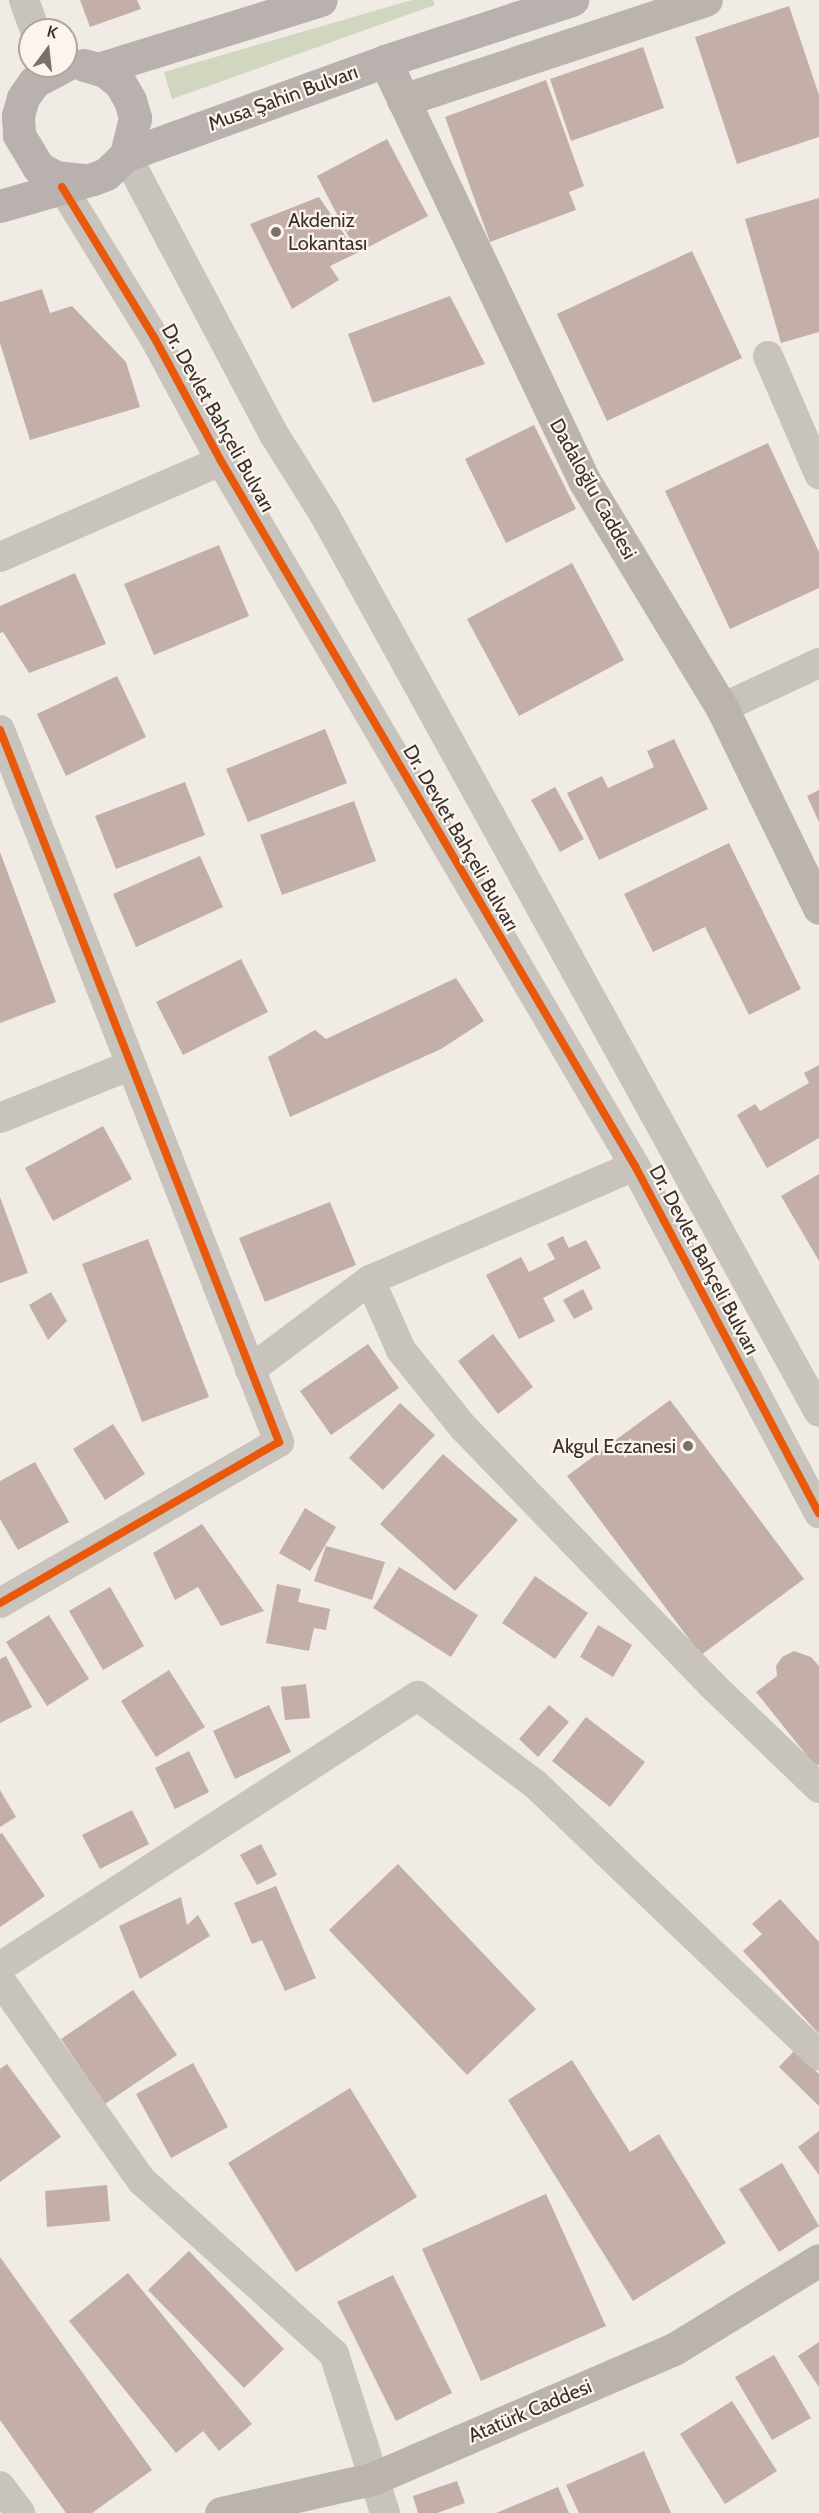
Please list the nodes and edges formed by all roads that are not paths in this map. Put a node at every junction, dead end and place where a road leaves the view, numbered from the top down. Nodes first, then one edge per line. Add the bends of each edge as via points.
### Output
1 (24, 0) edge
2 (572, 0) edge
3 (706, 0) edge
4 (305, 2) edge
5 (31, 18) edge
6 (385, 61) junction
7 (78, 68) edge
8 (98, 69) junction
9 (40, 78) edge
10 (12, 100) edge
11 (403, 100) junction
12 (126, 155) junction
13 (78, 183) junction
14 (0, 206) edge
15 (768, 356) dead end
16 (221, 461) junction
17 (819, 474) edge
18 (0, 557) edge
19 (819, 663) edge
20 (722, 708) junction
21 (0, 730) edge
22 (819, 908) edge
23 (129, 1066) junction
24 (0, 1118) edge
25 (635, 1166) junction
26 (370, 1280) junction
27 (250, 1370) junction
28 (819, 1412) edge
29 (819, 1513) edge
30 (0, 1603) edge
31 (819, 1788) edge
32 (0, 1967) edge
33 (0, 1980) edge
34 (819, 2055) edge
35 (819, 2260) edge
36 (372, 2479) junction
37 (0, 2486) edge
38 (20, 2513) edge
39 (221, 2513) edge
40 (385, 2513) edge

1 - 5 street
2 - 6 main road, Musa Şahin Bulvarı
3 - 11 street
4 - 8 main road
6 - 11 street, Dadaloğlu Caddesi
6 - 12 main road, Musa Şahin Bulvarı
7 - 8 main road
8 - 12 main road via 120,84 130,100 135,118
9 - 10 main road
10 - 13 main road via 19,135 38,167
11 - 20 street, Dadaloğlu Caddesi via 585,482
12 - 13 main road, Musa Şahin Bulvarı via 106,174
12 - 28 street, Dr. Devlet Bahçeli Bulvarı via 275,436 324,514
13 - 14 main road, Musa Şahin Bulvarı
13 - 16 street, Dr. Devlet Bahçeli Bulvarı
15 - 17 street
16 - 18 street
16 - 25 street, Dr. Devlet Bahçeli Bulvarı
19 - 20 street
20 - 22 street, Dadaloğlu Caddesi
21 - 23 street
23 - 24 street
23 - 27 street
25 - 26 street
25 - 29 street, Dr. Devlet Bahçeli Bulvarı
26 - 27 street
26 - 31 street via 400,1350 463,1427 711,1684
27 - 30 street via 279,1442
32 - 34 street via 418,1696 536,1785
33 - 36 street via 141,2181 334,2354
35 - 36 street, Atatürk Caddesi via 674,2349
36 - 39 street, Atatürk Caddesi
36 - 40 street
37 - 38 street

